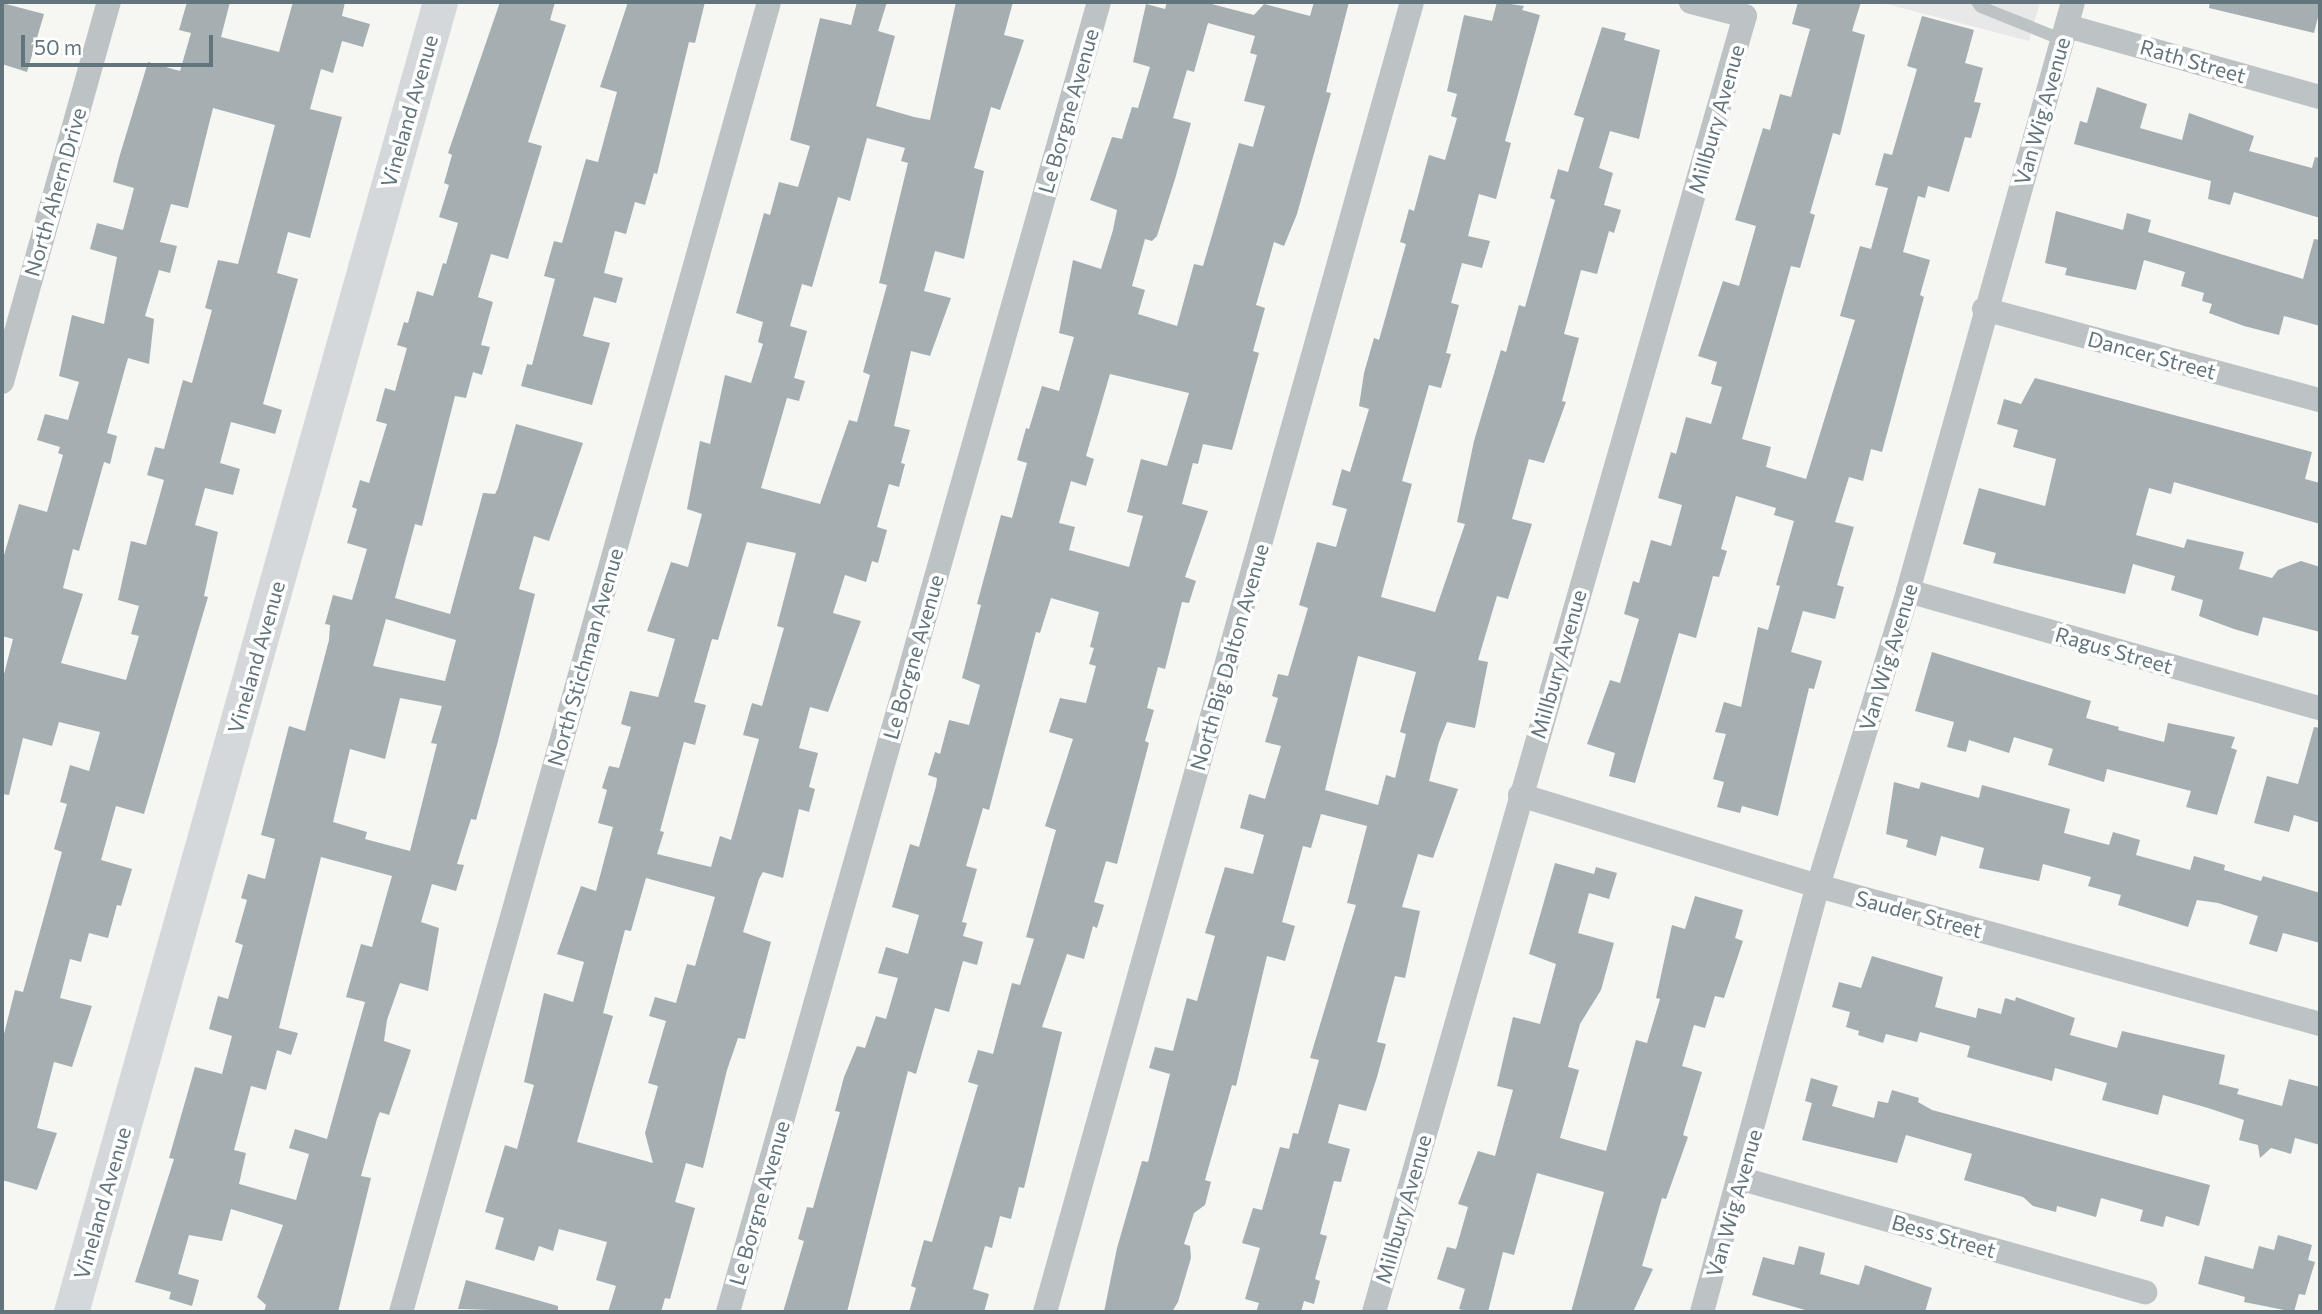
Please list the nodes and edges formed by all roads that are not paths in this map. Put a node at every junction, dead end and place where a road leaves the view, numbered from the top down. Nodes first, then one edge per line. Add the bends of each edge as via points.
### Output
1 (109, 2) edge
2 (440, 2) edge
3 (769, 2) edge
4 (1099, 2) edge
5 (1412, 2) edge
6 (1691, 2) edge
7 (1977, 2) edge
8 (2073, 2) edge
9 (2065, 33) junction
10 (2320, 97) edge
11 (1984, 309) junction
12 (2, 382) edge
13 (2320, 400) edge
14 (1908, 591) junction
15 (2320, 708) edge
16 (1520, 795) junction
17 (1818, 886) junction
18 (2320, 1024) edge
19 (1742, 1179) junction
20 (2145, 1292) dead end
21 (71, 1312) edge
22 (401, 1312) edge
23 (728, 1312) edge
24 (1045, 1312) edge
25 (1374, 1312) edge
26 (1702, 1312) edge

1 - 12 street, North Ahern Drive
2 - 21 street, Vineland Avenue
3 - 22 street, North Stichman Avenue
4 - 23 street, Le Borgne Avenue
5 - 24 street, North Big Dalton Avenue
6 - 16 street, Millbury Avenue via 1745,16
7 - 9 lane
8 - 9 street, Van Wig Avenue
9 - 10 street, Rath Street
9 - 11 street, Van Wig Avenue
11 - 13 street, Dancer Street
11 - 14 street, Van Wig Avenue
14 - 15 street, Ragus Street
14 - 17 street, Van Wig Avenue
16 - 17 street, Sauder Street
16 - 25 street, Millbury Avenue
17 - 18 street, Sauder Street
17 - 19 street, Van Wig Avenue
19 - 20 street, Bess Street
19 - 26 street, Van Wig Avenue

